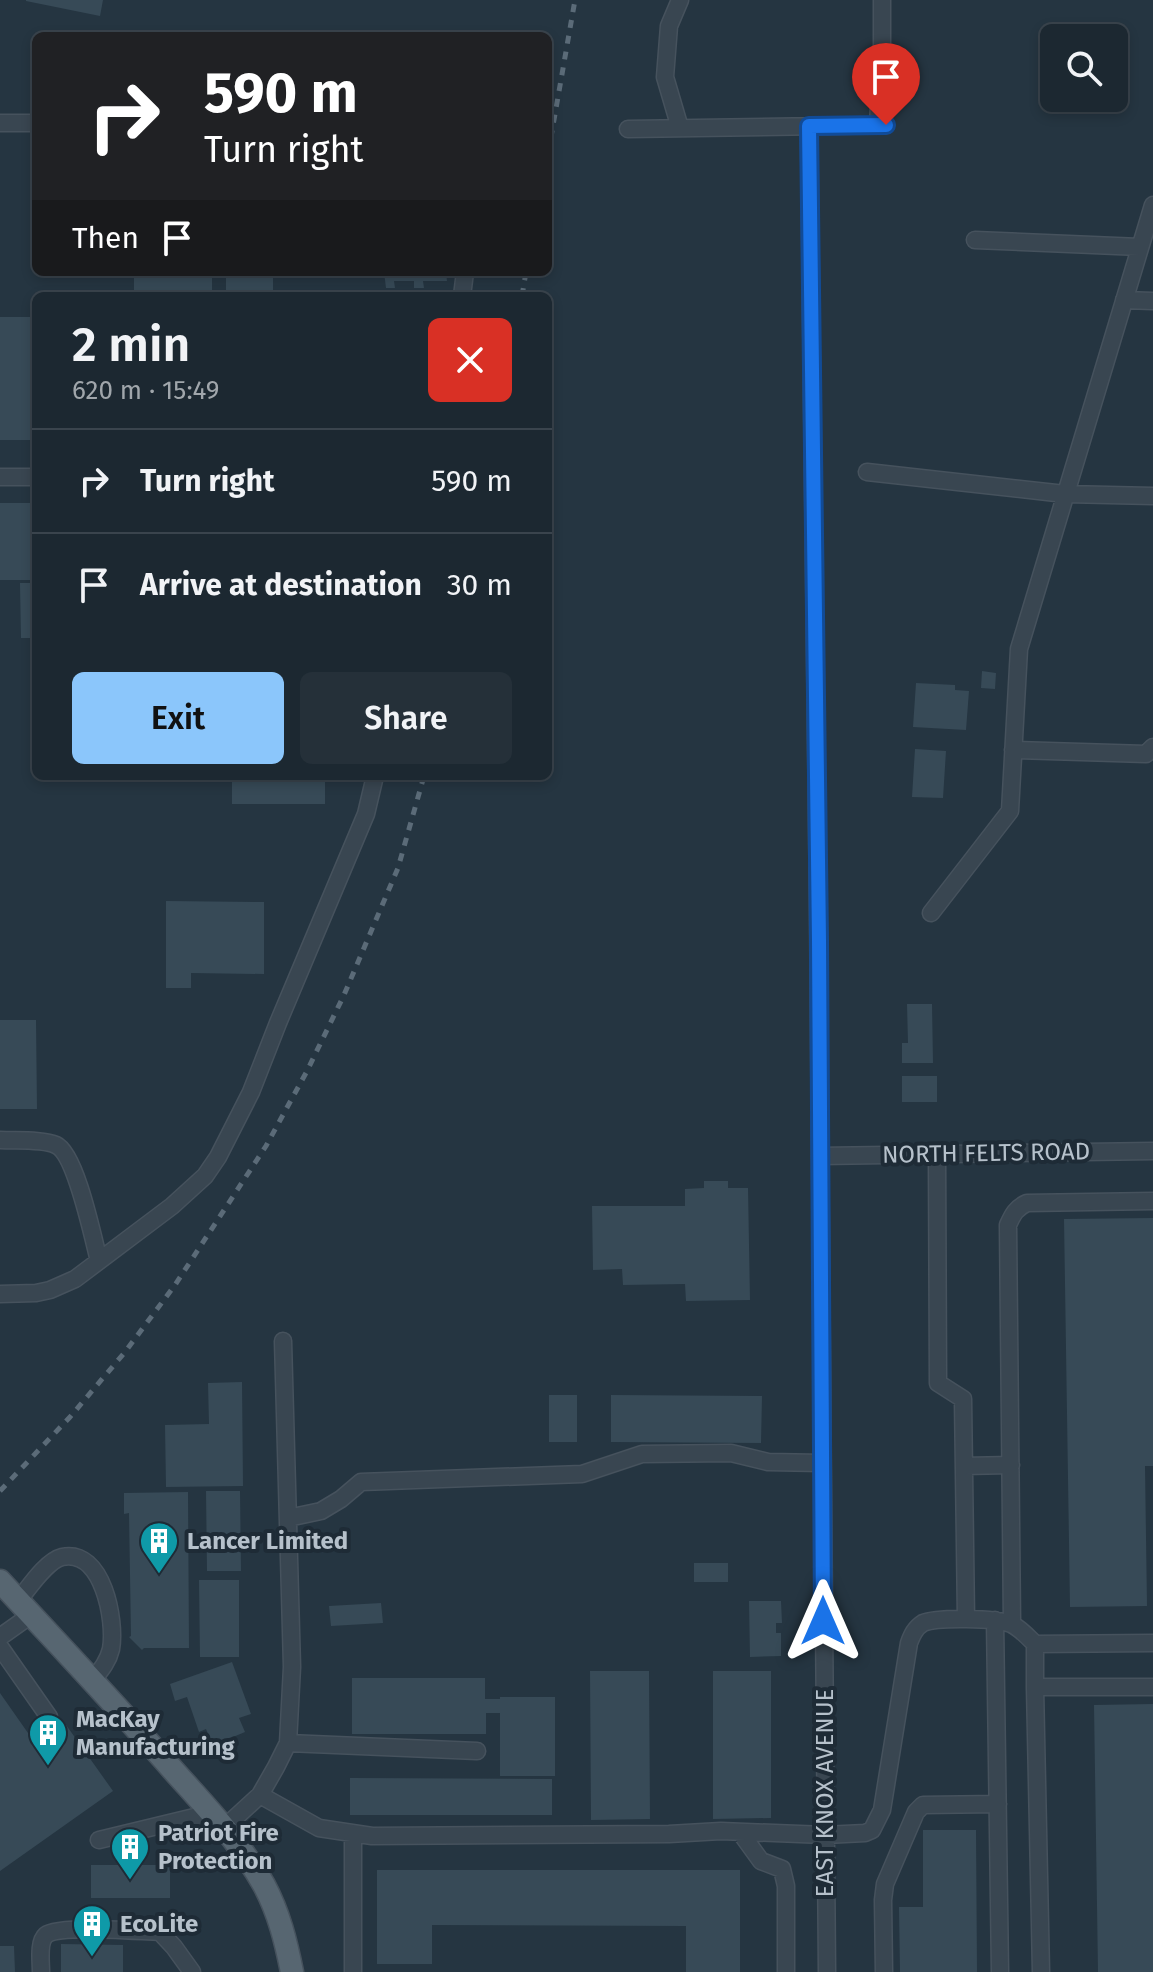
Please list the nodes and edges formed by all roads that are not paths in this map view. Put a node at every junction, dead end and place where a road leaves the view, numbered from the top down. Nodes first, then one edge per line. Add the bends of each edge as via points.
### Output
1 (680, 0) edge
2 (882, 0) edge
3 (0, 123) edge
4 (32, 123) edge
5 (809, 126) junction
6 (680, 128) junction
7 (628, 129) dead end
8 (1153, 205) edge
9 (975, 240) dead end
10 (1140, 247) junction
11 (1124, 300) junction
12 (1153, 301) edge
13 (867, 472) dead end
14 (0, 477) edge
15 (32, 477) edge
16 (1065, 494) junction
17 (1153, 496) edge
18 (1153, 747) edge
19 (1013, 750) junction
20 (374, 780) edge
21 (931, 913) dead end
22 (0, 1140) edge
23 (1153, 1151) edge
24 (937, 1153) junction
25 (820, 1156) junction
26 (1153, 1201) edge
27 (99, 1261) junction
28 (0, 1294) edge
29 (283, 1341) dead end
30 (822, 1463) junction
31 (1011, 1465) junction
32 (964, 1466) junction
33 (288, 1518) junction
34 (0, 1581) edge
35 (24, 1608) junction
36 (966, 1619) junction
37 (995, 1620) junction
38 (1012, 1624) junction
39 (0, 1637) edge
40 (1153, 1643) edge
41 (1035, 1644) junction
42 (0, 1647) edge
43 (92, 1681) junction
44 (1035, 1687) junction
45 (1153, 1687) edge
46 (49, 1717) dead end
47 (288, 1743) junction
48 (477, 1751) dead end
49 (260, 1795) junction
50 (998, 1804) junction
51 (218, 1820) junction
52 (740, 1832) junction
53 (353, 1833) junction
54 (825, 1835) junction
55 (99, 1840) dead end
56 (41, 1972) edge
57 (192, 1972) edge
58 (292, 1972) edge
59 (353, 1972) edge
60 (786, 1972) edge
61 (827, 1972) edge
62 (884, 1972) edge
63 (1000, 1972) edge
64 (1041, 1972) edge

1 - 6 street via 669,26 665,77
2 - 5 street via 882,125
3 - 4 street
5 - 6 street
5 - 25 street, EAST KNOX AVENUE
6 - 7 street
8 - 10 street
9 - 10 street
10 - 11 street
11 - 12 street
11 - 16 street
13 - 16 street
14 - 15 street
16 - 17 street
16 - 19 street via 1019,649
18 - 19 street via 1146,754
19 - 21 street via 1010,811
20 - 27 street via 366,814 251,1092 218,1157 172,1206
22 - 27 street via 54,1143 64,1149 77,1177
23 - 24 street, NORTH FELTS ROAD
24 - 25 street, NORTH FELTS ROAD
24 - 32 street via 938,1383 963,1399
25 - 30 street, EAST KNOX AVENUE
26 - 31 street via 1027,1203 1013,1213 1008,1225
27 - 28 street via 50,1290
29 - 33 street
30 - 33 street via 768,1462 731,1453 642,1454 582,1474 361,1482 321,1511
30 - 54 street, EAST KNOX AVENUE
31 - 32 street
31 - 38 street
32 - 36 street
33 - 47 street
34 - 35 main road
35 - 39 street
35 - 43 main road
35 - 43 street via 54,1561 74,1557 87,1563 106,1591 112,1628 109,1656
36 - 37 street
36 - 54 street via 931,1621 914,1631 877,1823 865,1833
37 - 38 street
37 - 50 street
38 - 41 street
40 - 41 street
41 - 44 street
42 - 46 street
43 - 51 main road
44 - 45 street
44 - 64 street
47 - 48 street
47 - 49 street
49 - 51 street
49 - 53 street via 319,1828
50 - 62 street via 923,1805 916,1812 885,1884
50 - 63 street
51 - 55 street
51 - 58 main road via 265,1887 282,1926
52 - 53 street
52 - 54 street
52 - 60 street via 761,1861 782,1869
53 - 59 street
54 - 61 street, EAST KNOX AVENUE
56 - 57 street via 41,1942 47,1934 102,1930 160,1932

